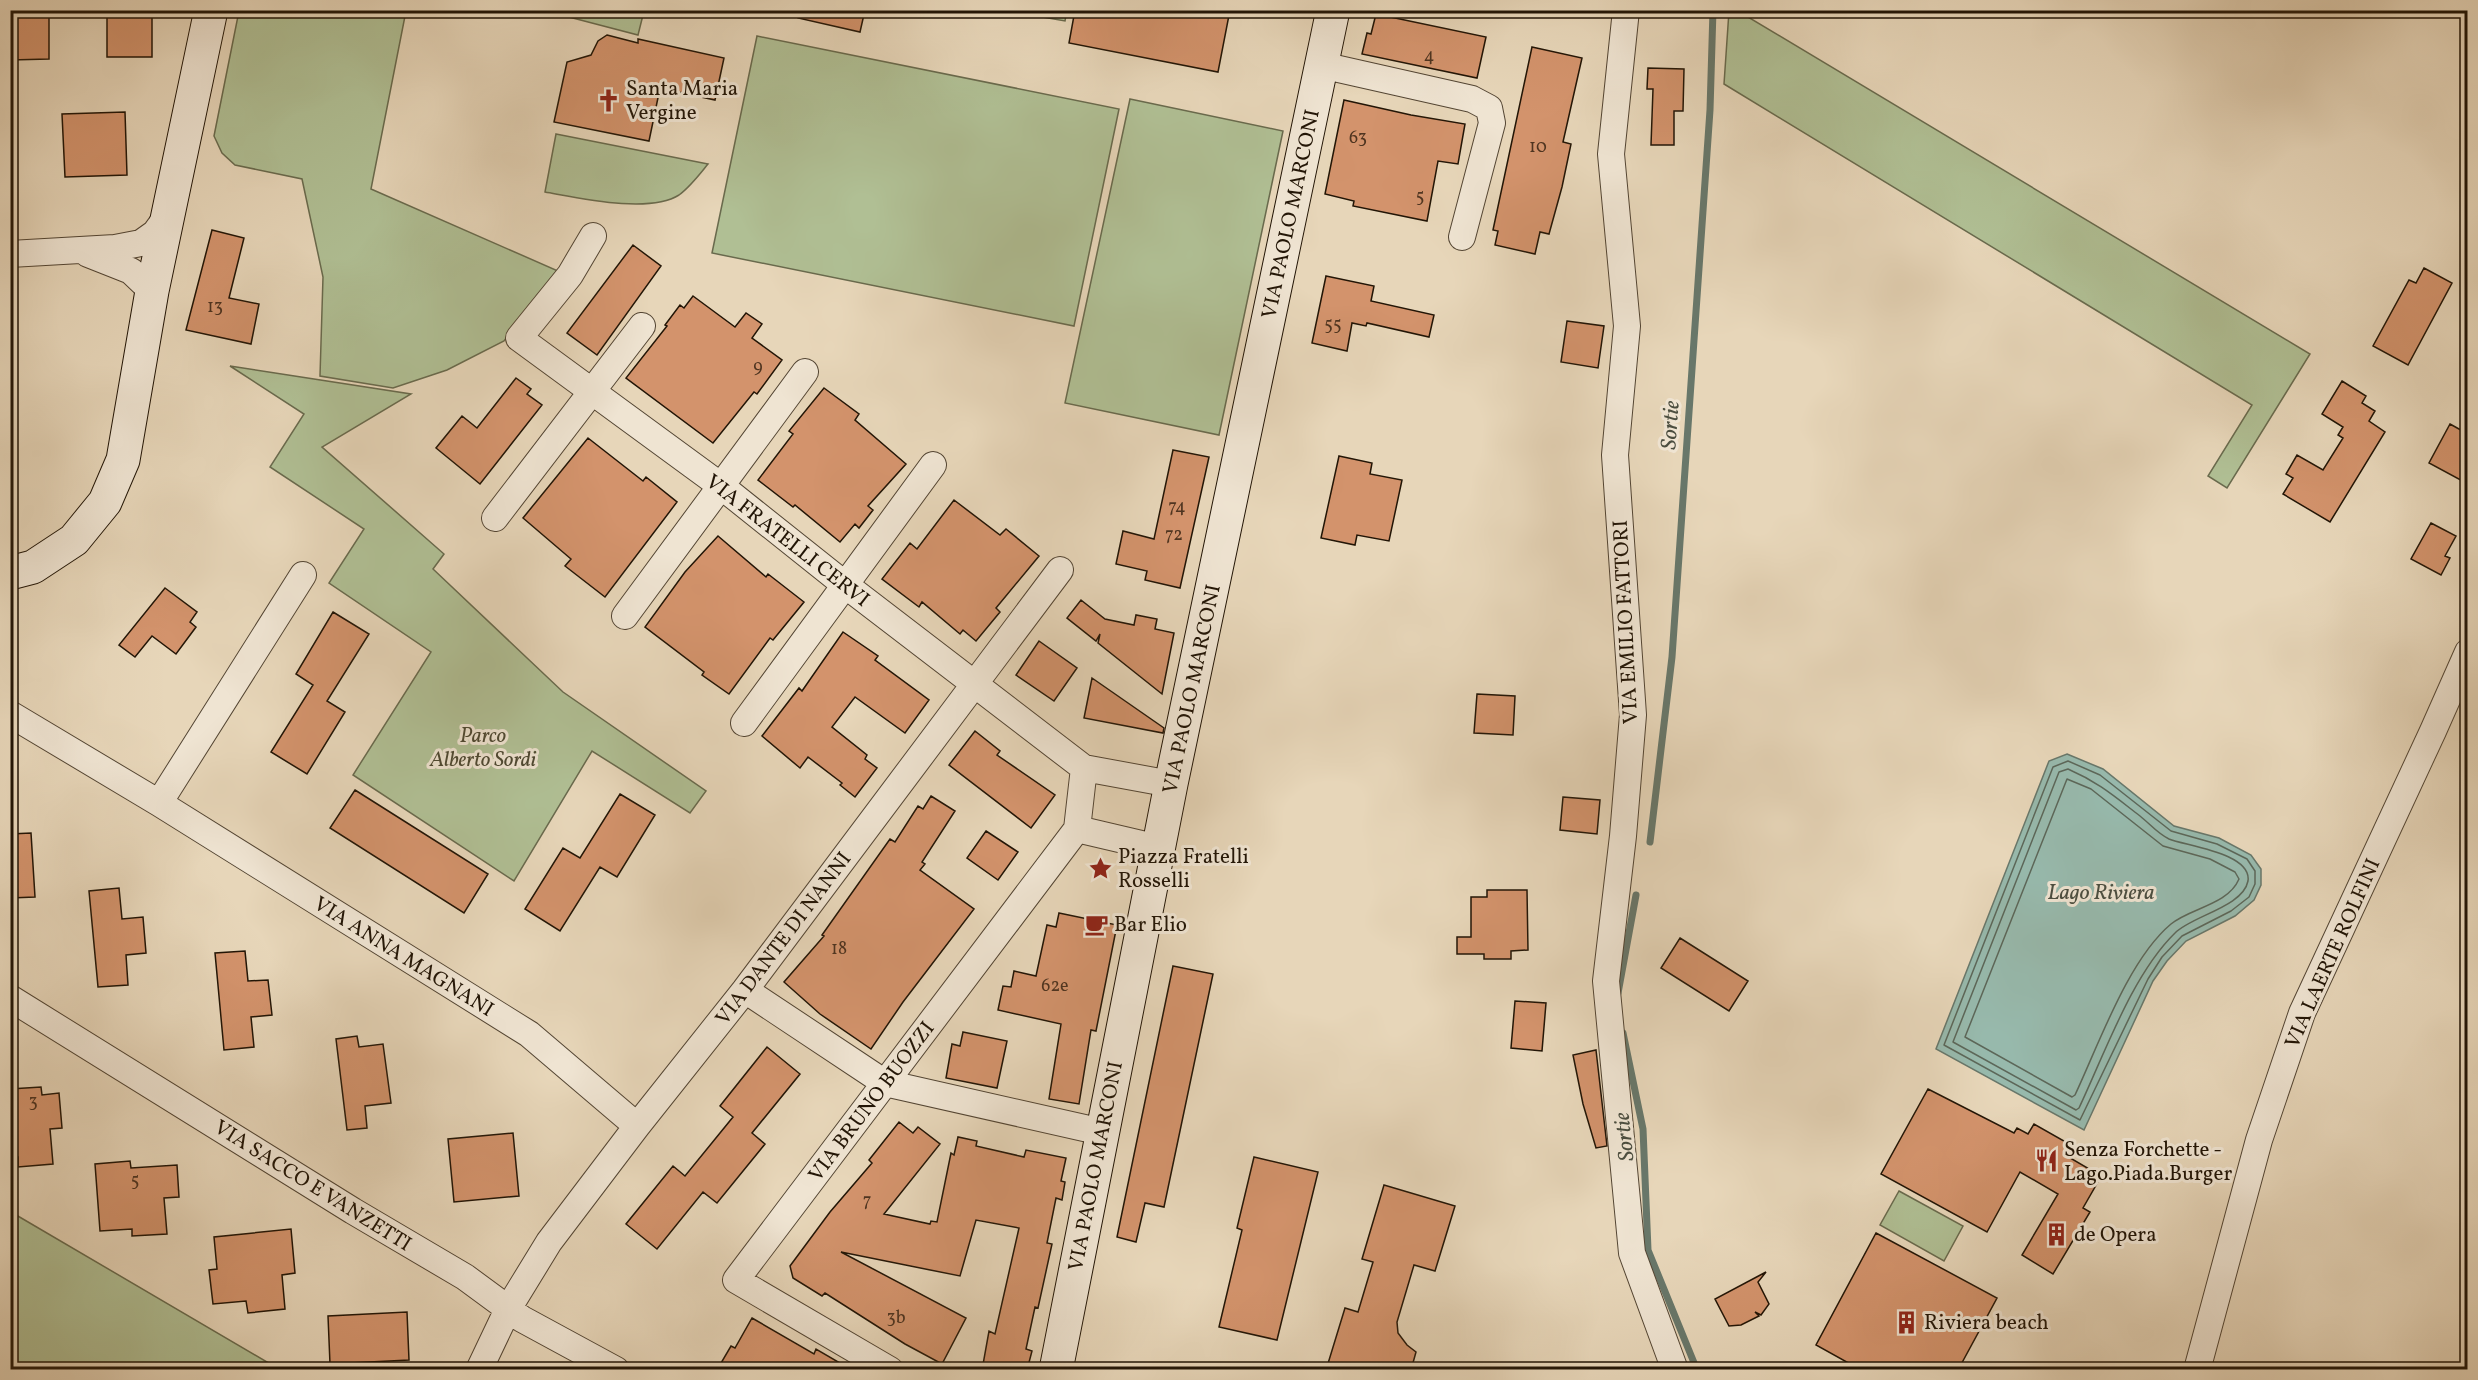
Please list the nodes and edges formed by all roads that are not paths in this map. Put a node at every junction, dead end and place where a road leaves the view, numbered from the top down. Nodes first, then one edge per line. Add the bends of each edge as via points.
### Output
1 (211, 10) edge
2 (1333, 10) edge
3 (1626, 10) edge
4 (1322, 65) junction
5 (169, 213) junction
6 (593, 236) dead end
7 (1462, 237) dead end
8 (115, 248) junction
9 (73, 251) junction
10 (10, 254) edge
11 (154, 281) junction
12 (642, 326) dead end
13 (805, 372) dead end
14 (592, 393) junction
15 (933, 465) dead end
16 (721, 486) junction
17 (495, 518) dead end
18 (1060, 570) dead end
19 (10, 573) edge
20 (303, 575) dead end
21 (844, 584) junction
22 (626, 616) dead end
23 (2468, 652) edge
24 (975, 682) junction
25 (10, 714) edge
26 (744, 723) dead end
27 (1084, 768) junction
28 (1171, 784) junction
29 (159, 803) junction
30 (1077, 829) junction
31 (1158, 848) junction
32 (745, 990) junction
33 (10, 998) edge
34 (885, 1083) junction
35 (637, 1126) junction
36 (1102, 1132) junction
37 (508, 1309) junction
38 (479, 1370) edge
39 (616, 1370) edge
40 (890, 1370) edge
41 (1056, 1370) edge
42 (1675, 1370) edge
43 (2197, 1370) edge

1 - 5 street
2 - 4 street, VIA PAOLO MARCONI
3 - 42 street, VIA EMILIO FATTORI via 1611,154 1627,326 1615,455 1633,715 1606,981 1632,1253
4 - 7 street via 1472,99 1490,108 1492,123
4 - 28 street, VIA PAOLO MARCONI
5 - 8 street via 155,233 141,243
5 - 11 street
6 - 14 street, VIA FRATELLI CERVI via 570,275 519,338
8 - 9 street
8 - 11 street via 138,258
9 - 10 street
9 - 11 street via 102,258
11 - 19 street via 123,460 105,502 74,540 33,567
12 - 14 street
13 - 16 street
14 - 16 street, VIA FRATELLI CERVI
14 - 17 street
15 - 21 street
16 - 21 street, VIA FRATELLI CERVI
16 - 22 street
18 - 24 street, VIA DANTE DI NANNI
20 - 29 street
21 - 24 street, VIA FRATELLI CERVI
21 - 26 street
23 - 43 street, VIA LAERTE ROLFINI via 2302,1013 2259,1140
24 - 27 street, VIA FRATELLI CERVI
24 - 32 street, VIA DANTE DI NANNI
25 - 29 street, VIA ANNA MAGNANI
27 - 28 street, VIA FRATELLI CERVI
27 - 30 street
28 - 31 street, VIA PAOLO MARCONI
29 - 35 street, VIA ANNA MAGNANI via 529,1034
30 - 31 street
30 - 34 street, VIA BRUNO BUOZZI
31 - 36 street, VIA PAOLO MARCONI
32 - 34 street
32 - 35 street, VIA DANTE DI NANNI
33 - 37 street, VIA SACCO E VANZETTI via 465,1277
34 - 36 street
34 - 40 street, VIA BRUNO BUOZZI via 736,1280
35 - 37 street, VIA DANTE DI NANNI via 549,1242
36 - 41 street, VIA PAOLO MARCONI
37 - 38 street, VIA DANTE DI NANNI
37 - 39 street, VIA SACCO E VANZETTI

